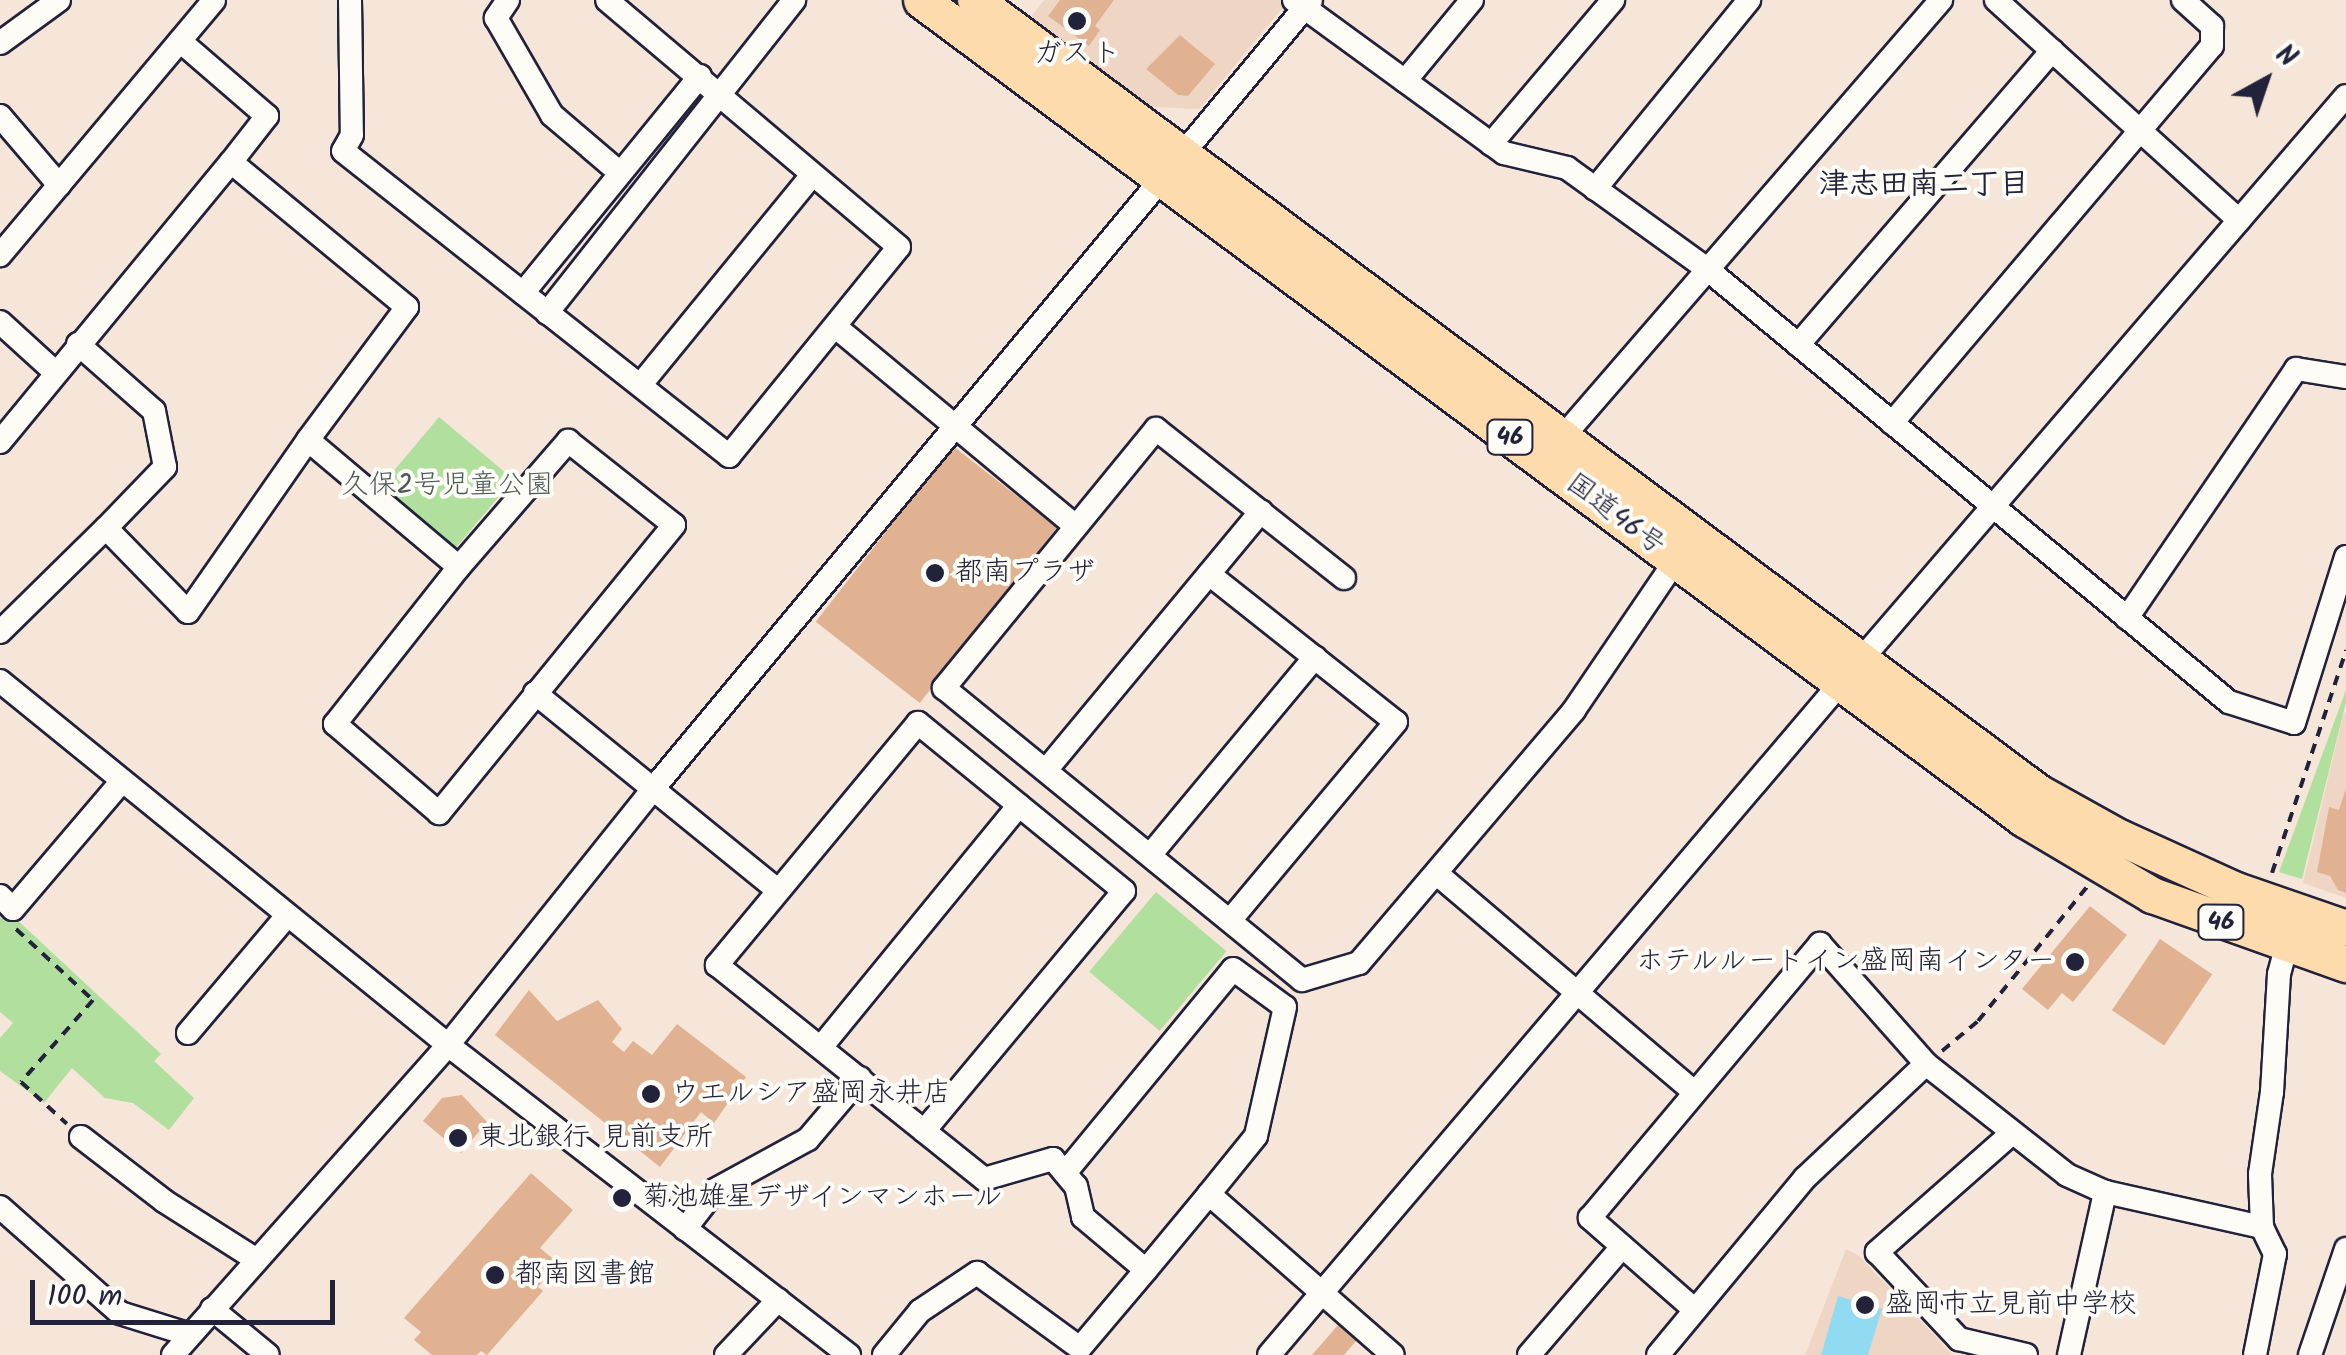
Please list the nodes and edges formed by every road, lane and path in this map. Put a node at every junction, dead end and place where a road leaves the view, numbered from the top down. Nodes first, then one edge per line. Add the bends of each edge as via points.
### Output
1 (60, 0) edge
2 (214, 0) edge
3 (350, 0) edge
4 (508, 0) edge
5 (607, 0) edge
6 (794, 0) edge
7 (921, 0) edge
8 (974, 0) edge
9 (1472, 0) edge
10 (1613, 0) edge
11 (1942, 0) edge
12 (1996, 0) edge
13 (2183, 0) edge
14 (1303, 3) edge
15 (1734, 5) edge
16 (180, 41) junction
17 (0, 43) edge
18 (2052, 50) junction
19 (700, 76) junction
20 (1405, 82) junction
21 (720, 94) junction
22 (2346, 96) edge
23 (0, 116) edge
24 (2338, 121) edge
25 (2141, 131) junction
26 (1491, 144) junction
27 (231, 162) junction
28 (1173, 168) junction
29 (620, 172) junction
30 (812, 175) junction
31 (59, 186) junction
32 (1595, 188) junction
33 (2239, 220) junction
34 (0, 254) edge
35 (1707, 269) junction
36 (523, 293) junction
37 (546, 313) junction
38 (0, 322) edge
39 (837, 328) junction
40 (78, 344) junction
41 (1798, 345) junction
42 (55, 372) junction
43 (2346, 377) edge
44 (642, 383) junction
45 (1892, 423) junction
46 (956, 428) junction
47 (1561, 438) junction
48 (308, 440) junction
49 (0, 442) edge
50 (1992, 506) junction
51 (1261, 511) junction
52 (1074, 525) junction
53 (106, 528) junction
54 (1684, 548) junction
55 (2346, 557) edge
56 (459, 567) junction
57 (1208, 574) junction
58 (1344, 578) dead end
59 (2127, 618) junction
60 (0, 632) edge
61 (2346, 650) edge
62 (1315, 656) junction
63 (1850, 673) junction
64 (0, 681) edge
65 (535, 692) junction
66 (1047, 769) junction
67 (122, 781) junction
68 (653, 789) junction
69 (1019, 805) junction
70 (1151, 854) junction
71 (1436, 873) junction
72 (2270, 878) dead end
73 (2094, 884) dead end
74 (777, 890) junction
75 (6, 903) edge
76 (287, 916) junction
77 (1231, 919) junction
78 (2346, 928) edge
79 (2287, 944) junction
80 (2346, 964) edge
81 (1575, 995) junction
82 (188, 1033) dead end
83 (448, 1045) junction
84 (822, 1046) junction
85 (1926, 1064) junction
86 (860, 1078) junction
87 (1694, 1092) junction
88 (924, 1131) junction
89 (2011, 1134) junction
90 (82, 1137) joint
91 (1065, 1173) junction
92 (2105, 1192) junction
93 (1209, 1194) junction
94 (0, 1208) edge
95 (2262, 1227) junction
96 (686, 1229) junction
97 (1622, 1247) junction
98 (2346, 1249) edge
99 (257, 1260) junction
100 (1146, 1270) junction
101 (1320, 1294) junction
102 (778, 1300) junction
103 (212, 1309) junction
104 (1695, 1310) junction
105 (190, 1335) junction
106 (173, 1355) edge
107 (268, 1355) edge
108 (726, 1355) edge
109 (850, 1355) edge
110 (884, 1355) edge
111 (1269, 1355) edge
112 (1393, 1355) edge
113 (1529, 1355) edge
114 (1658, 1355) edge
115 (2026, 1355) edge
116 (2069, 1355) edge
117 (2254, 1355) edge
118 (2310, 1355) edge

1 - 17 street
2 - 16 street
3 - 36 street via 352,135 343,151
4 - 29 street via 496,18 552,115
5 - 19 street
6 - 21 street
7 - 28 highway, 国道46号 / 46
8 - 28 highway, 国道46号 / 46
9 - 20 street
10 - 26 street
11 - 35 street
12 - 18 street
13 - 25 street via 2212,26 2212,46
14 - 20 street
14 - 28 street
15 - 32 street
16 - 27 street via 267,116
16 - 31 street
18 - 25 street
18 - 41 street
19 - 21 street
19 - 29 street
20 - 26 street
21 - 30 street
21 - 37 street
22 - 24 street
23 - 31 street
24 - 33 street
25 - 33 street
25 - 45 street
26 - 32 street via 1504,154 1567,168
27 - 40 street
27 - 48 street via 407,307
28 - 46 street
28 - 47 highway, 国道46号 / 46
28 - 54 highway, 国道46号 / 46
29 - 36 street
30 - 39 street via 899,247
30 - 44 street
31 - 34 street
32 - 35 street
33 - 50 street
35 - 41 street
35 - 47 street
36 - 37 street
37 - 44 street
38 - 42 street
39 - 44 street via 729,456
39 - 46 street
40 - 42 street
40 - 53 street via 154,411 165,466
41 - 45 street
42 - 49 street
43 - 59 street via 2296,369
45 - 50 street
46 - 52 street
46 - 68 street
47 - 54 highway, 国道46号 / 46
48 - 53 street via 188,612
48 - 56 street
50 - 59 street
50 - 63 street
51 - 52 street via 1156,429
51 - 57 street
51 - 58 street
52 - 66 street via 944,688
53 - 60 street
54 - 63 highway, 国道46号 / 46
54 - 71 street via 1574,710
55 - 59 street via 2294,723 2229,702
56 - 65 street via 335,724 439,812
56 - 65 street via 568,441 674,525
57 - 62 street
57 - 66 street
61 - 72 path
62 - 70 street
62 - 77 street via 1396,722
63 - 78 highway, 国道46号 / 46 via 2119,837 2236,890
63 - 79 highway, 国道46号 / 46 via 2024,819 2102,868 2166,901
63 - 81 street
64 - 67 street
65 - 68 street
66 - 70 street
67 - 75 street
67 - 76 street
68 - 74 street
68 - 83 street
69 - 74 street via 918,723
69 - 84 street
69 - 88 street via 1124,892
70 - 77 street
71 - 77 street via 1359,963 1302,980
71 - 81 street
73 - 85 path via 1978,1020
74 - 84 street via 717,966
75 - 90 path via 11,924 93,1000 21,1082
76 - 82 street
76 - 83 street
79 - 80 highway, 国道46号 / 46
79 - 95 street via 2272,1037
81 - 87 street
81 - 101 street
83 - 96 street
83 - 99 street
84 - 86 street
85 - 87 street via 1820,944
85 - 89 street
85 - 104 street via 1805,1178
86 - 88 street
86 - 96 street via 808,1139 715,1190
87 - 97 street via 1590,1218
88 - 91 street via 984,1179 1053,1159
89 - 92 street via 2067,1175
89 - 115 street via 1877,1252 1959,1338
90 - 99 street via 164,1201
91 - 93 street via 1233,969 1285,1007 1256,1136
91 - 100 street via 1076,1186 1083,1217
92 - 95 street
92 - 116 street
93 - 100 street
93 - 101 street
94 - 105 street via 120,1313
95 - 117 street via 2275,1254
96 - 102 street
97 - 104 street
97 - 113 street
98 - 118 street
99 - 103 street
100 - 110 street via 1080,1348 977,1273 920,1311
101 - 111 street
101 - 112 street
102 - 108 street
102 - 109 street
103 - 105 street
103 - 107 street
104 - 114 street
105 - 106 street

